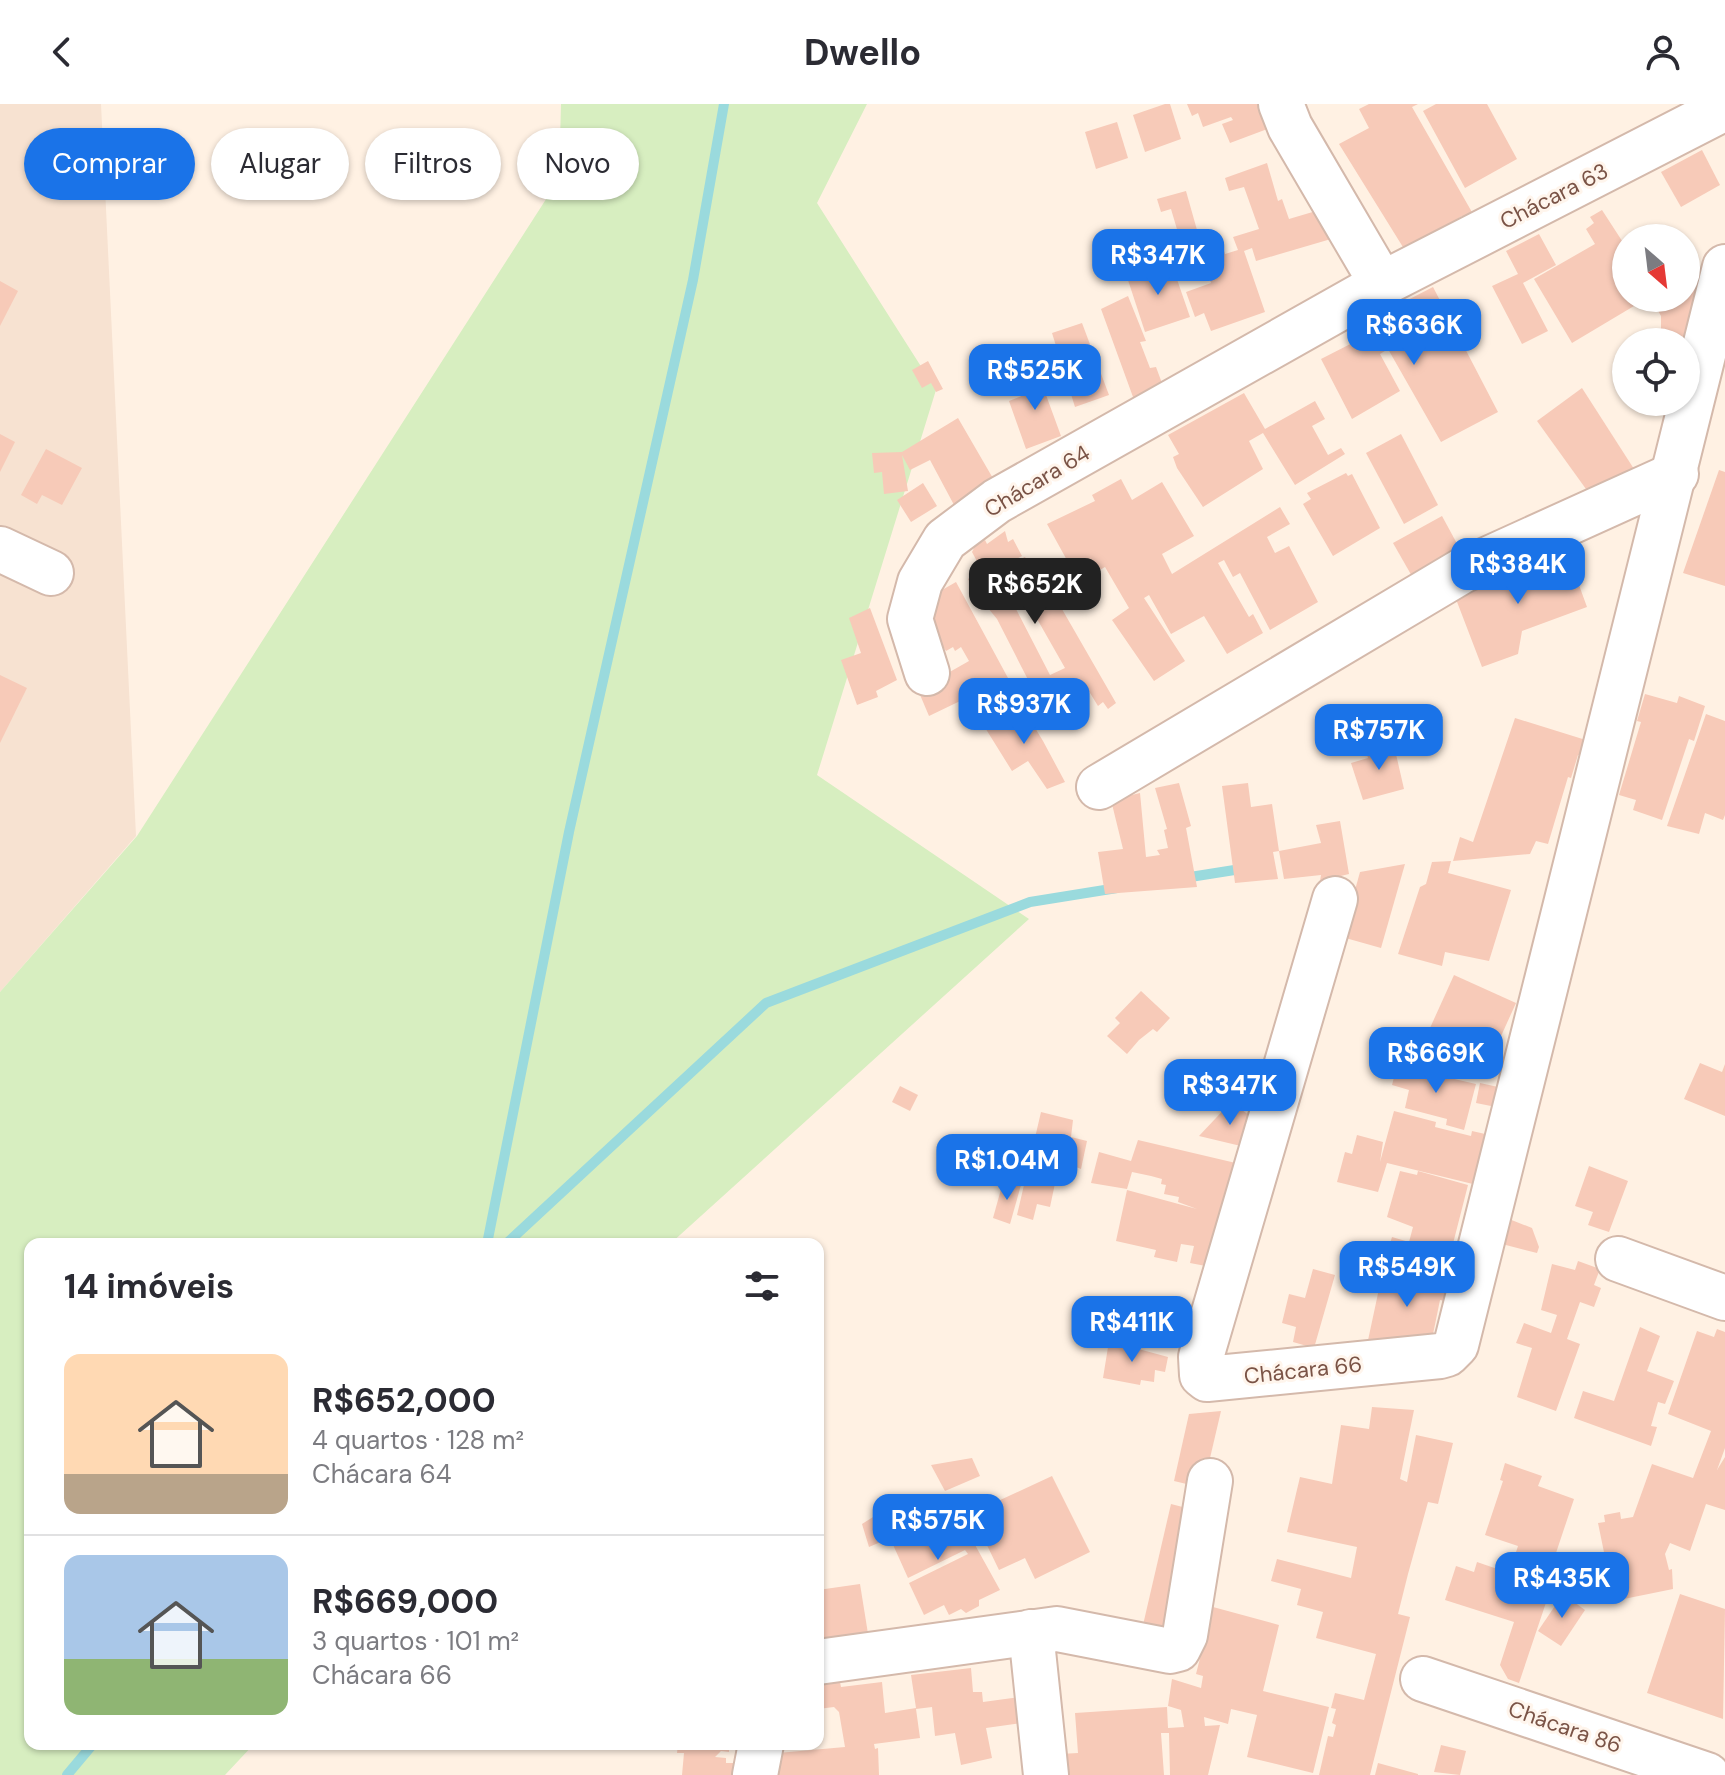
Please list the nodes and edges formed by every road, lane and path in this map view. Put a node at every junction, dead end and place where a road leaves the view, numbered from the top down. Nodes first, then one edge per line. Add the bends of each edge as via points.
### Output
1 (1281, 104) edge
2 (1725, 108) edge
3 (1725, 267) edge
4 (1382, 284) junction
5 (1676, 474) junction
6 (0, 549) edge
7 (51, 573) dead end
8 (927, 673) dead end
9 (1099, 787) dead end
10 (1335, 899) dead end
11 (1618, 1259) dead end
12 (1725, 1298) edge
13 (1210, 1481) dead end
14 (1031, 1632) junction
15 (824, 1661) edge
16 (1423, 1679) dead end
17 (760, 1750) edge
18 (755, 1775) edge
19 (1046, 1775) edge
20 (1707, 1775) edge

1 - 4 street
2 - 4 street, Chácara 63
3 - 5 street
4 - 8 street, Chácara 64 via 997,501 945,540 920,582 910,619
5 - 9 street via 1462,571
5 - 10 street, Chácara 66 via 1452,1351 1214,1380 1202,1375 1201,1357
6 - 7 street
11 - 12 street
13 - 14 street via 1178,1649 1057,1629
14 - 15 street
14 - 19 street
16 - 20 street, Chácara 86
17 - 18 street

